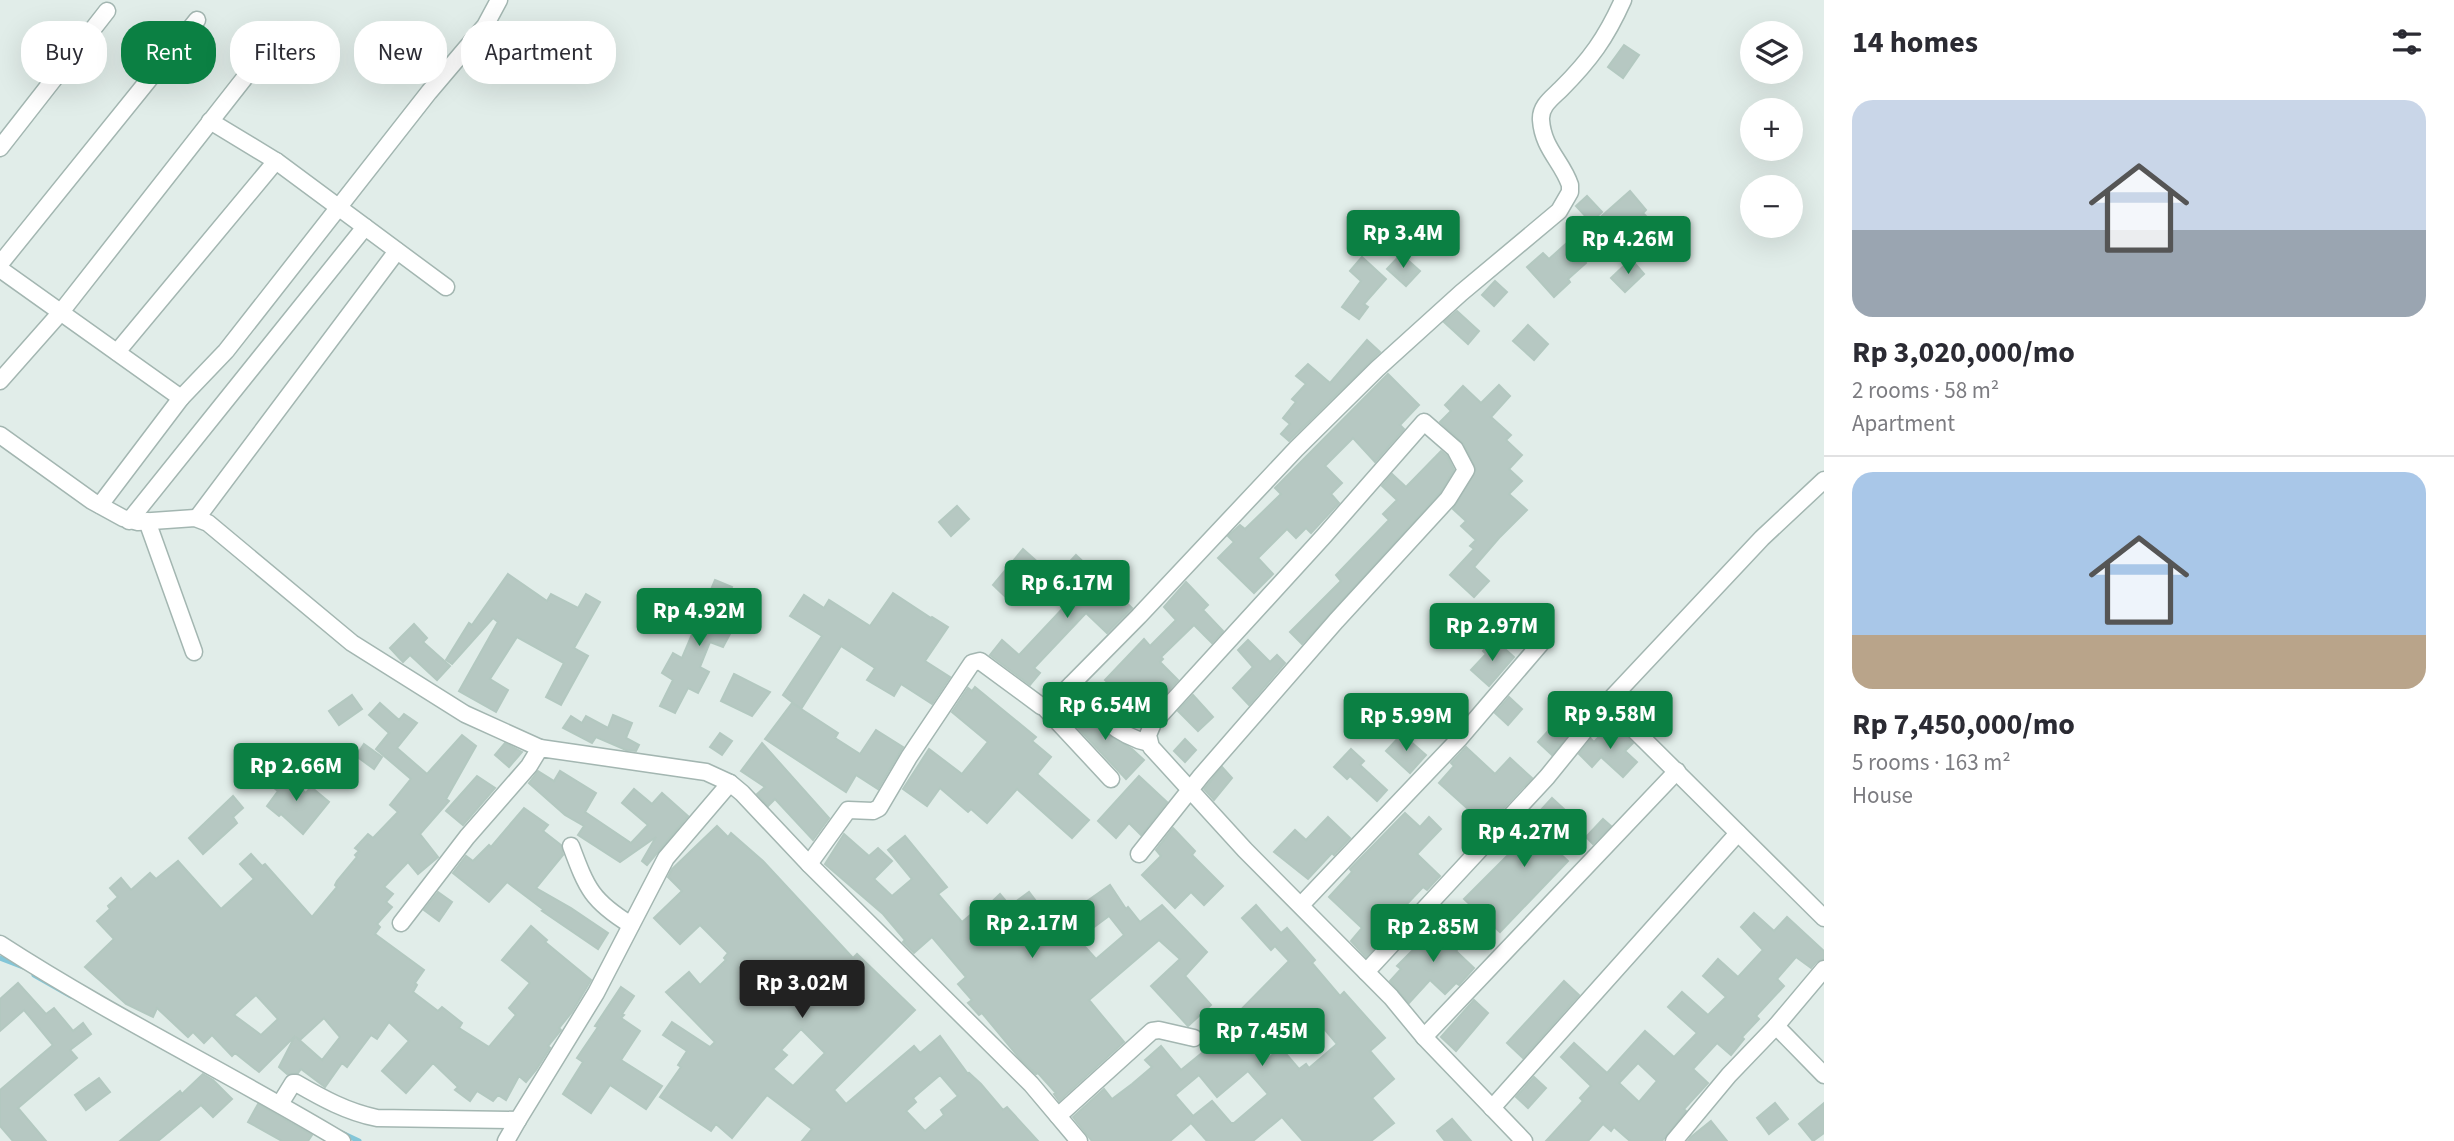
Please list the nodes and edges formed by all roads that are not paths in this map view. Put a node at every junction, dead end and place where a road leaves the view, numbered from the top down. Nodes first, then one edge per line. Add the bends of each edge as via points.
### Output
1 (499, 0) edge
2 (1623, 0) edge
3 (107, 12) dead end
4 (197, 20) dead end
5 (239, 84) edge
6 (210, 121) junction
7 (0, 148) edge
8 (276, 161) junction
9 (339, 206) junction
10 (365, 227) junction
11 (397, 251) junction
12 (0, 267) edge
13 (446, 287) dead end
14 (61, 312) junction
15 (117, 352) junction
16 (0, 381) edge
17 (181, 398) junction
18 (0, 435) edge
19 (1824, 480) edge
20 (100, 505) junction
21 (197, 518) junction
22 (129, 521) junction
23 (147, 522) junction
24 (1542, 642) dead end
25 (194, 652) dead end
26 (1071, 685) junction
27 (1607, 703) junction
28 (1044, 707) junction
29 (1149, 743) junction
30 (540, 748) junction
31 (1676, 771) junction
32 (1111, 779) dead end
33 (730, 783) junction
34 (1190, 790) junction
35 (1738, 833) junction
36 (571, 846) dead end
37 (1139, 854) dead end
38 (809, 864) junction
39 (1301, 905) junction
40 (1824, 918) edge
41 (401, 923) dead end
42 (631, 925) junction
43 (0, 944) edge
44 (1824, 969) edge
45 (1366, 972) junction
46 (1776, 1026) junction
47 (1424, 1037) junction
48 (1194, 1038) dead end
49 (1824, 1074) edge
50 (286, 1094) junction
51 (1492, 1108) junction
52 (1058, 1116) junction
53 (517, 1123) junction
54 (342, 1141) edge
55 (506, 1141) edge
56 (1079, 1141) edge
57 (1524, 1141) edge
58 (1674, 1141) edge

1 - 9 street via 485,26
2 - 26 street via 1587,62 1542,111 1545,141 1570,185 1559,211 1377,369
3 - 7 street
4 - 12 street
5 - 6 street
6 - 8 street
6 - 14 street
8 - 9 street
8 - 15 street
9 - 10 street
9 - 17 street via 226,351
10 - 11 street
10 - 22 street
11 - 13 street
11 - 21 street
12 - 14 street
14 - 15 street
14 - 16 street
15 - 17 street
17 - 20 street
18 - 20 street
19 - 27 street via 1762,538
20 - 22 street
21 - 23 street
21 - 30 street via 352,643 465,714
22 - 23 street
23 - 25 street
24 - 39 street via 1450,749
26 - 28 street
26 - 29 street via 1122,733
27 - 31 street
27 - 45 street via 1548,777
28 - 32 street
28 - 38 street via 980,661 972,663 881,806 873,811 848,810
29 - 34 street
29 - 34 street via 1153,723 1424,422 1455,449 1466,470 1448,499
30 - 33 street via 695,770
30 - 41 street
31 - 35 street
31 - 47 street
33 - 38 street
33 - 42 street via 666,858
34 - 37 street
34 - 39 street
35 - 40 street
35 - 51 street
36 - 42 street via 590,892
38 - 52 street
39 - 45 street
42 - 53 street via 596,993
43 - 50 street via 66,986
44 - 46 street
45 - 47 street
46 - 49 street
46 - 58 street
47 - 51 street
48 - 52 street via 1152,1031
50 - 53 street via 377,1118
50 - 54 street
51 - 57 street
52 - 56 street
53 - 55 street

